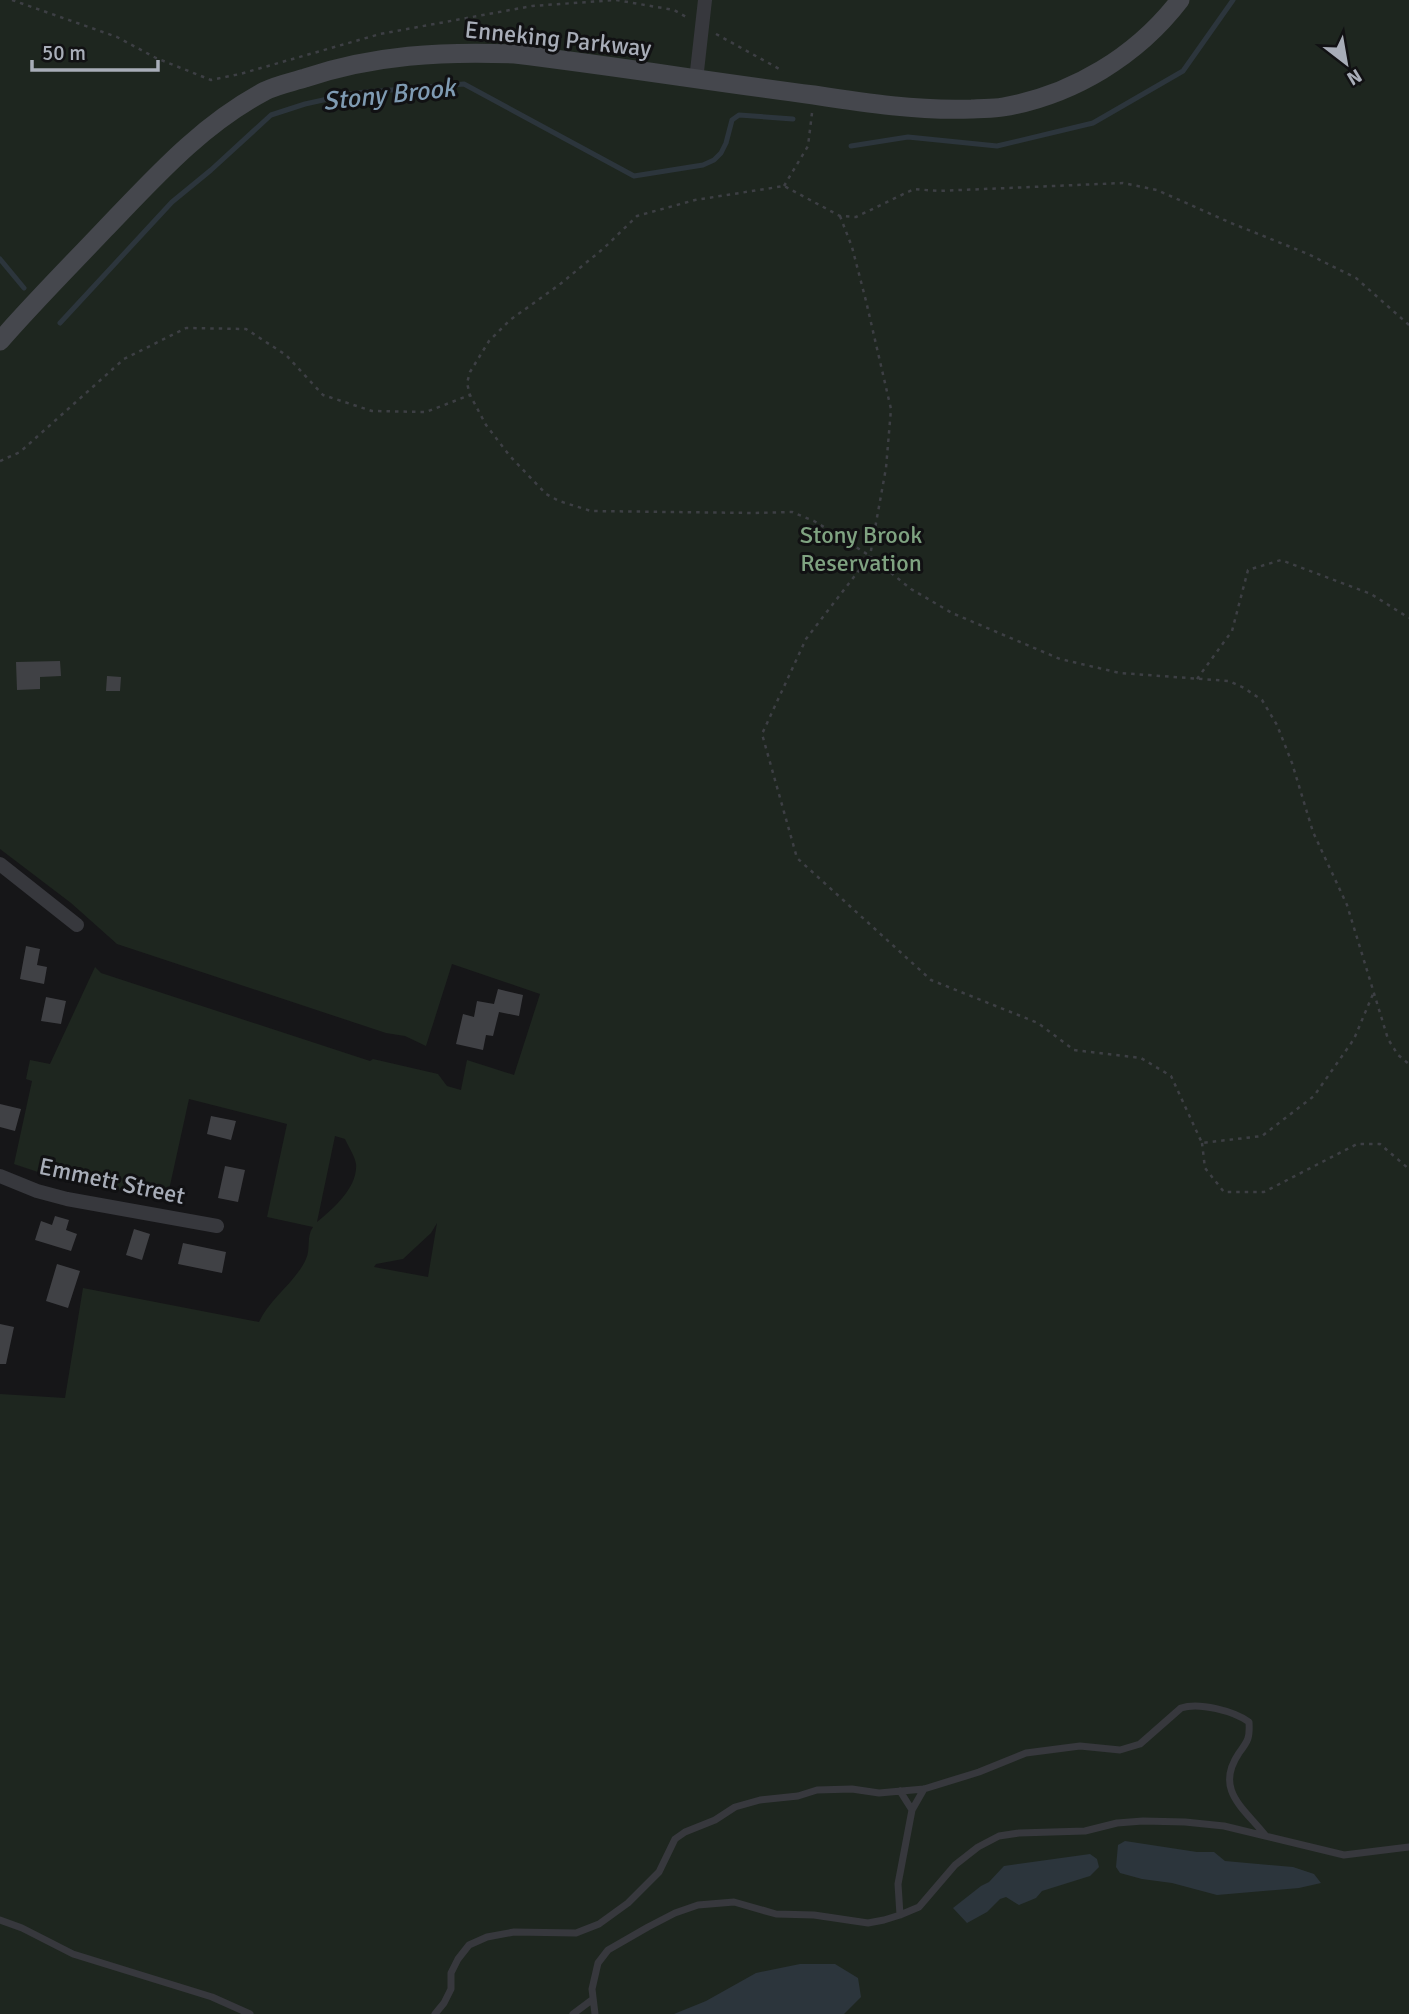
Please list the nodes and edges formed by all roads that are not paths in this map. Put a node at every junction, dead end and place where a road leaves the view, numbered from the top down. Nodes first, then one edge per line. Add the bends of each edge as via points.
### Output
1 (705, 0) edge
2 (1180, 0) edge
3 (696, 80) junction
4 (0, 341) edge
5 (0, 864) edge
6 (76, 925) dead end
7 (0, 1176) edge
8 (217, 1226) dead end
9 (924, 1789) junction
10 (900, 1791) junction
11 (912, 1810) junction
12 (1265, 1835) junction
13 (1409, 1847) edge
14 (900, 1915) junction
15 (0, 1920) edge
16 (593, 1999) junction
17 (250, 2014) edge
18 (435, 2014) edge
19 (573, 2014) edge
20 (595, 2014) edge

1 - 3 street
2 - 3 main road, Enneking Parkway via 1133,49 1101,70 1056,93 1002,107 940,110 870,104
3 - 4 main road, Enneking Parkway via 472,52 368,61 268,90 217,120 167,164
5 - 6 street
7 - 8 street, Emmett Street via 66,1199
9 - 10 lane
9 - 11 lane
9 - 12 lane via 1026,1753 1080,1746 1120,1750 1140,1744 1181,1708 1207,1707 1240,1715 1249,1722 1250,1734 1229,1784 1233,1797
10 - 11 lane
10 - 18 lane via 817,1790 735,1807 675,1839 659,1872 599,1924 576,1933 514,1933 469,1945 451,1973 451,1989
11 - 14 lane via 898,1884
12 - 13 lane via 1344,1855
12 - 14 lane via 1224,1826 1143,1821 1085,1831 999,1836 955,1865 919,1907
14 - 16 lane via 868,1923 776,1914 734,1902 698,1905 608,1950 598,1963
15 - 17 lane via 73,1954 212,1997
16 - 19 lane
16 - 20 lane

